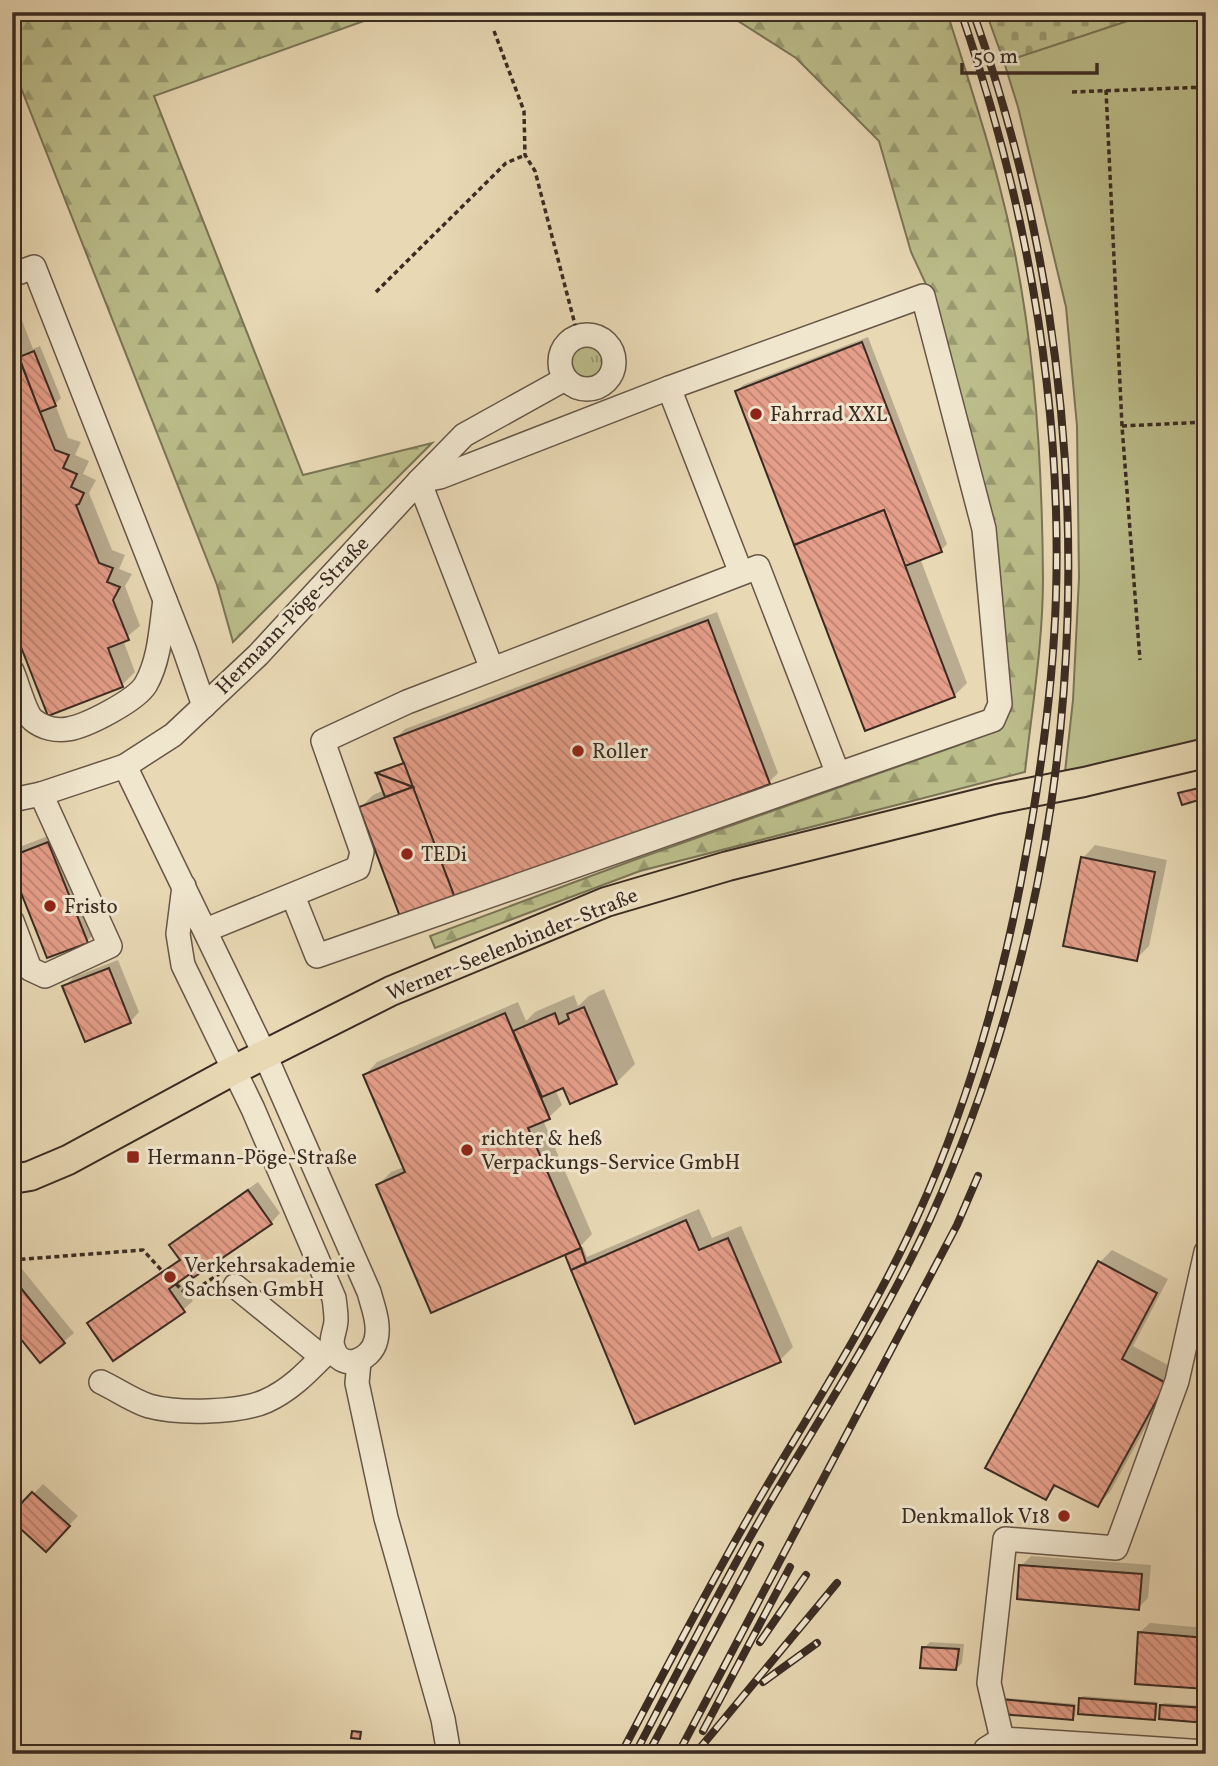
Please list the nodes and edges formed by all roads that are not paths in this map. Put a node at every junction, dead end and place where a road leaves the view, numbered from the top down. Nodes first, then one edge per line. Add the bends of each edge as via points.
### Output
1 (12, 275) edge
2 (565, 379) junction
3 (669, 388) junction
4 (455, 461) junction
5 (419, 481) junction
6 (741, 573) junction
7 (168, 608) junction
8 (492, 669) junction
9 (12, 671) edge
10 (204, 705) junction
11 (1206, 753) edge
12 (125, 766) junction
13 (838, 775) junction
14 (41, 794) junction
15 (12, 800) edge
16 (184, 886) junction
17 (293, 896) junction
18 (12, 921) edge
19 (206, 930) junction
20 (265, 1055) junction
21 (234, 1070) junction
22 (253, 1109) junction
23 (296, 1127) junction
24 (12, 1179) edge
25 (1206, 1252) edge
26 (235, 1286) road end
27 (327, 1352) junction
28 (359, 1362) junction
29 (101, 1382) dead end
30 (993, 1746) edge
31 (1206, 1752) edge
32 (449, 1754) edge

1 - 7 street via 34,267
2 - 2 street via 581,389 599,387 612,374 614,356 604,340 587,334 570,340 560,354
2 - 4 street, Hermann-Pöge-Straße via 464,435
3 - 4 street
3 - 6 street
3 - 13 street via 923,296 984,529 1000,704 993,720
4 - 5 street, Hermann-Pöge-Straße
5 - 8 street
5 - 10 street, Hermann-Pöge-Straße via 258,654
6 - 8 street
6 - 13 street via 758,567
7 - 9 street via 155,665 145,686 128,702 70,729 49,729 31,719
7 - 10 street
8 - 17 street via 323,741 362,852 358,868
10 - 12 street, Hermann-Pöge-Straße via 173,735
11 - 20 main road, Werner-Seelenbinder-Straße via 997,799 728,866 607,902 391,991
12 - 14 street, Hermann-Pöge-Straße
12 - 16 street
13 - 17 street via 317,956
14 - 15 street, Hermann-Pöge-Straße
14 - 18 street via 110,946 45,976 30,969
16 - 19 street
16 - 21 street via 178,934 183,965
17 - 19 street
19 - 20 street
20 - 21 main road, Werner-Seelenbinder-Straße
20 - 23 street
21 - 22 street
21 - 24 main road, Werner-Seelenbinder-Straße via 68,1160
22 - 23 street
22 - 27 street via 334,1298 336,1322
23 - 28 street via 375,1311 376,1341 370,1354
25 - 30 street via 1177,1381 1116,1548 1005,1539 989,1684
26 - 27 street
27 - 28 street
27 - 29 street via 287,1389 264,1402 218,1411 149,1406
28 - 32 street via 357,1383 386,1518
30 - 31 street

